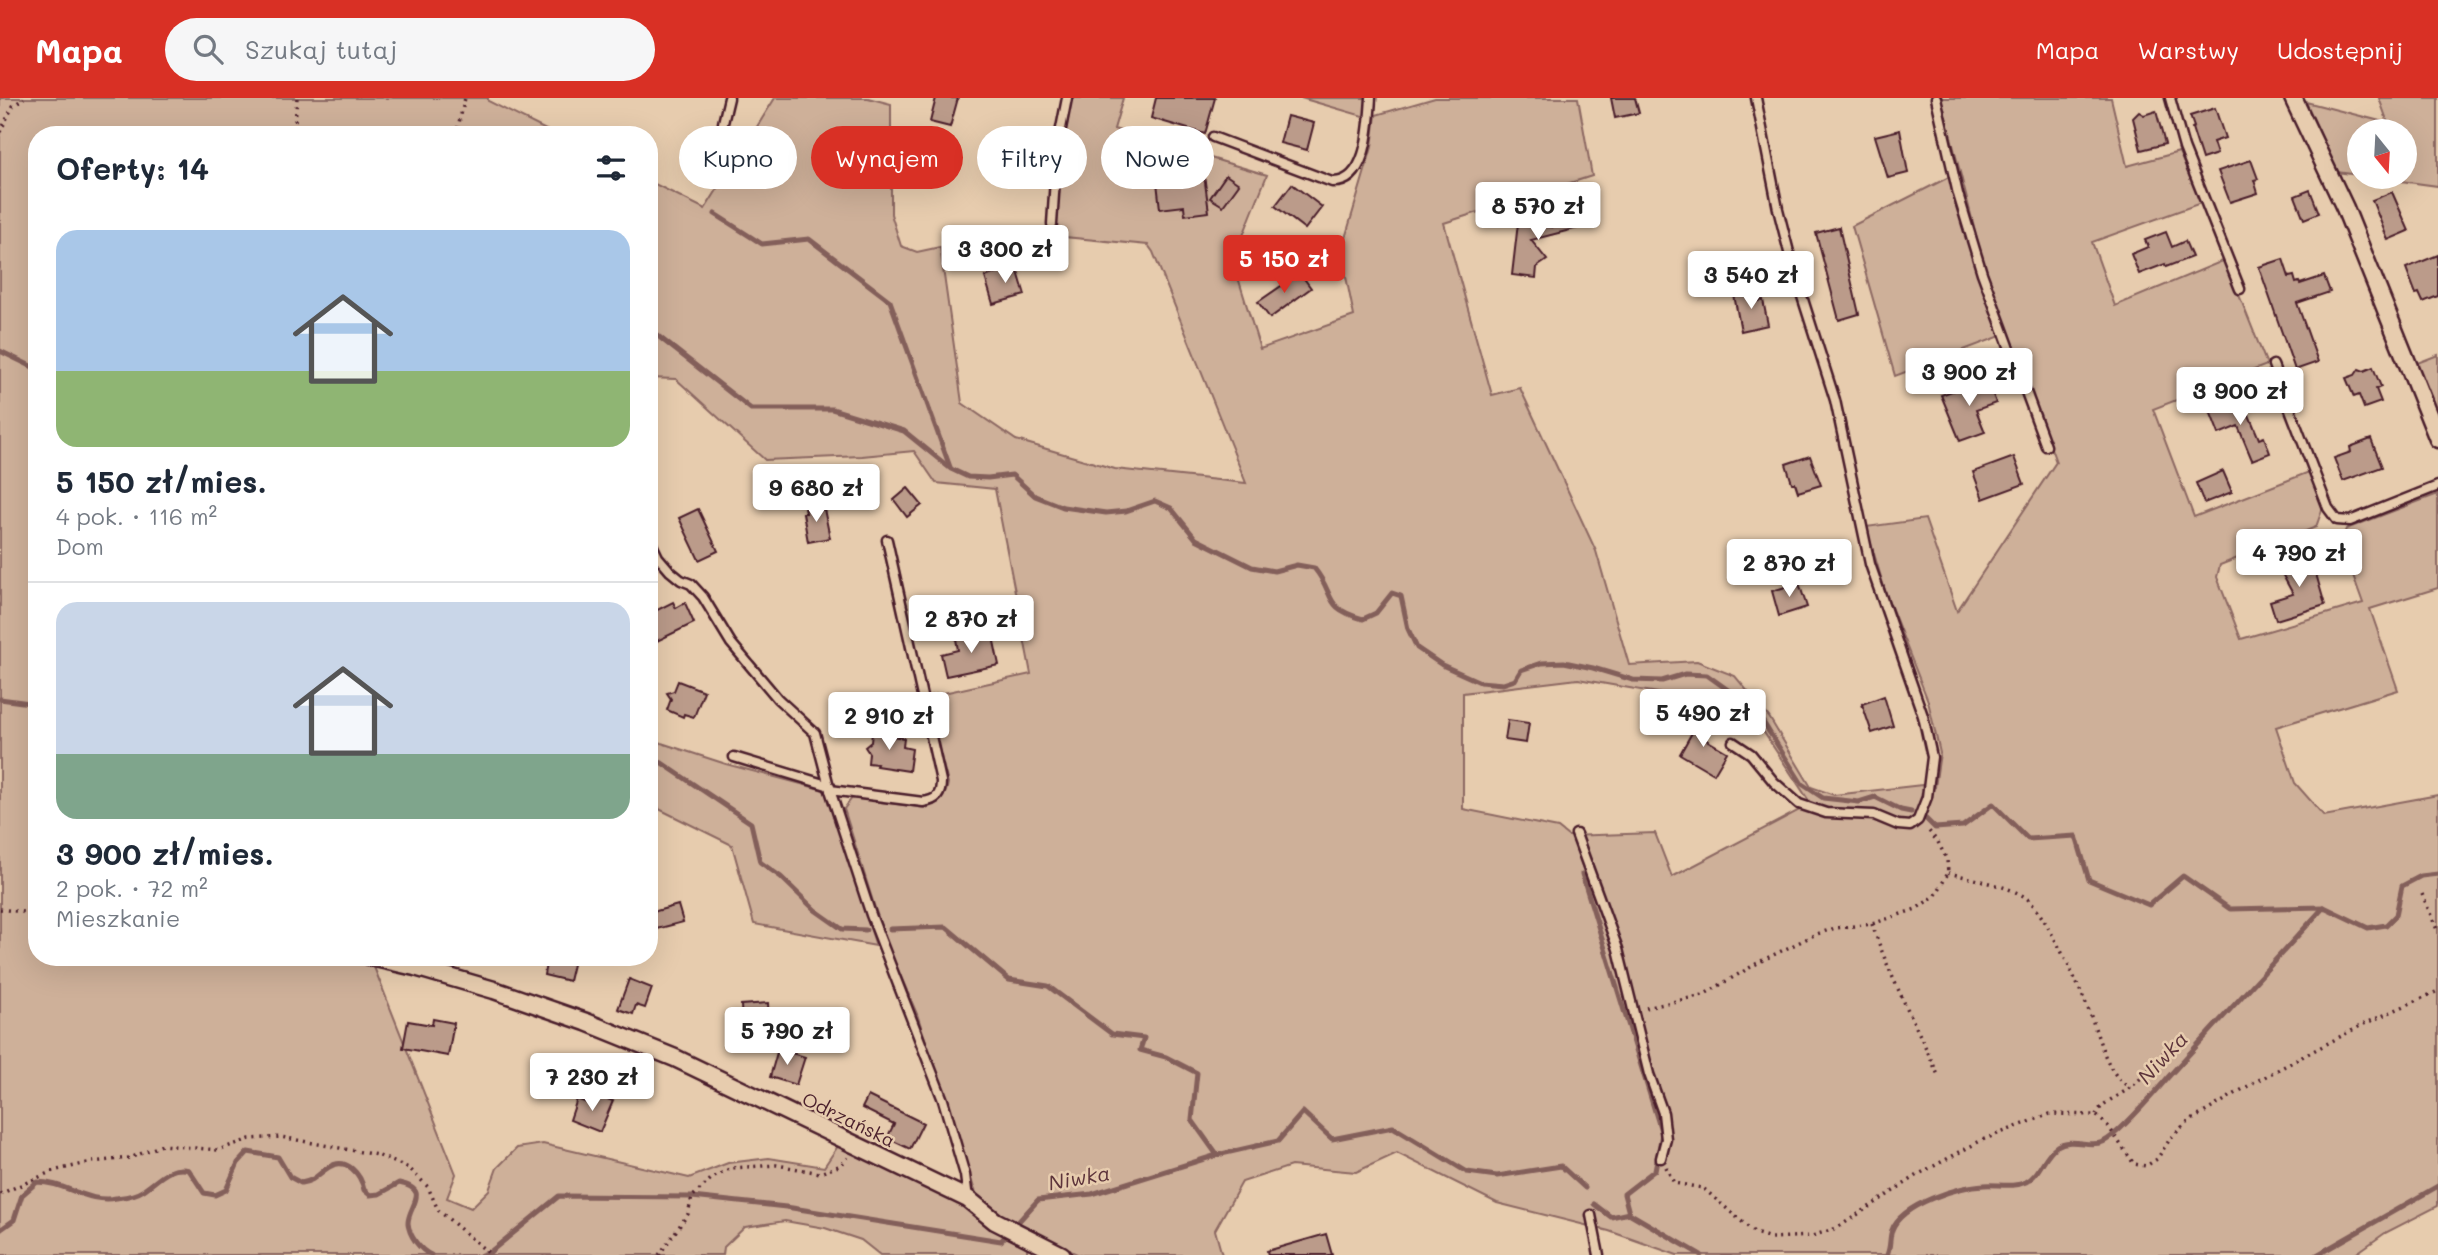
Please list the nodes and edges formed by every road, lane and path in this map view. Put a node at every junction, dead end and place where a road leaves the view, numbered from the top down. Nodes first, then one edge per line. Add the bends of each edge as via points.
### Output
1 (24, 98) edge
2 (297, 98) edge
3 (465, 98) edge
4 (729, 98) edge
5 (1067, 98) edge
6 (1371, 98) edge
7 (1756, 98) edge
8 (1936, 98) edge
9 (2170, 98) edge
10 (2293, 98) edge
11 (723, 123) dead end
12 (295, 126) edge
13 (458, 126) edge
14 (0, 132) edge
15 (1214, 137) edge
16 (1052, 224) dead end
17 (2240, 289) dead end
18 (2273, 365) dead end
19 (2438, 439) edge
20 (2046, 446) dead end
21 (2438, 486) edge
22 (887, 540) dead end
23 (658, 556) edge
24 (1732, 742) dead end
25 (734, 757) dead end
26 (830, 788) junction
27 (1918, 820) junction
28 (1576, 835) dead end
29 (1948, 873) junction
30 (2422, 894) dead end
31 (0, 909) edge
32 (28, 913) edge
33 (1872, 924) junction
34 (2438, 932) edge
35 (411, 966) edge
36 (2438, 991) edge
37 (1633, 1011) junction
38 (2170, 1045) dead end
39 (1938, 1075) dead end
40 (2130, 1088) junction
41 (2096, 1115) junction
42 (860, 1147) junction
43 (1661, 1158) joint
44 (0, 1194) edge
45 (968, 1199) junction
46 (1591, 1215) dead end
47 (1052, 1253) edge
48 (491, 1255) edge
49 (659, 1255) edge
50 (1599, 1255) edge

1 - 14 path via 13,106
2 - 12 path
3 - 13 path
4 - 11 lane
5 - 16 lane via 1057,149
6 - 15 lane via 1367,141 1353,176 1342,182
7 - 27 lane via 1778,209 1835,400 1870,564 1923,716 1932,757 1927,797
8 - 20 lane via 1982,274
9 - 17 lane via 2184,148
10 - 19 street via 2346,208
18 - 21 lane via 2328,508 2337,520 2350,521
22 - 26 lane via 941,793 923,802
23 - 26 lane via 703,597 731,643 778,699 815,733
24 - 27 lane via 1751,754 1799,804 1826,813 1874,815 1898,825 1910,826
25 - 26 lane
26 - 45 lane via 871,915 943,1100
27 - 29 path via 1938,842
28 - 37 lane via 1618,949
29 - 33 path via 1936,895 1916,909
29 - 40 path via 2026,898 2065,959 2118,1078
30 - 34 path
31 - 32 path
33 - 37 path via 1814,935 1703,995
33 - 39 path
35 - 42 street, Odrzańska via 586,1022 675,1058
36 - 41 path via 2364,1024 2185,1124 2157,1160 2146,1166 2134,1164
37 - 43 lane via 1663,1113 1666,1139
38 - 40 path
40 - 41 path
41 - 43 path via 2050,1114 1982,1140 1921,1172 1837,1227 1788,1239 1755,1233 1703,1188 1674,1183
42 - 45 street, Odrzańska
42 - 49 path via 841,1165 820,1172 777,1165 731,1168 692,1197 688,1214
44 - 48 path via 53,1171 130,1158 162,1145 218,1150 250,1139 281,1137 377,1155 409,1168 428,1187 438,1210
45 - 47 street, Odrzańska via 995,1221
46 - 50 lane

